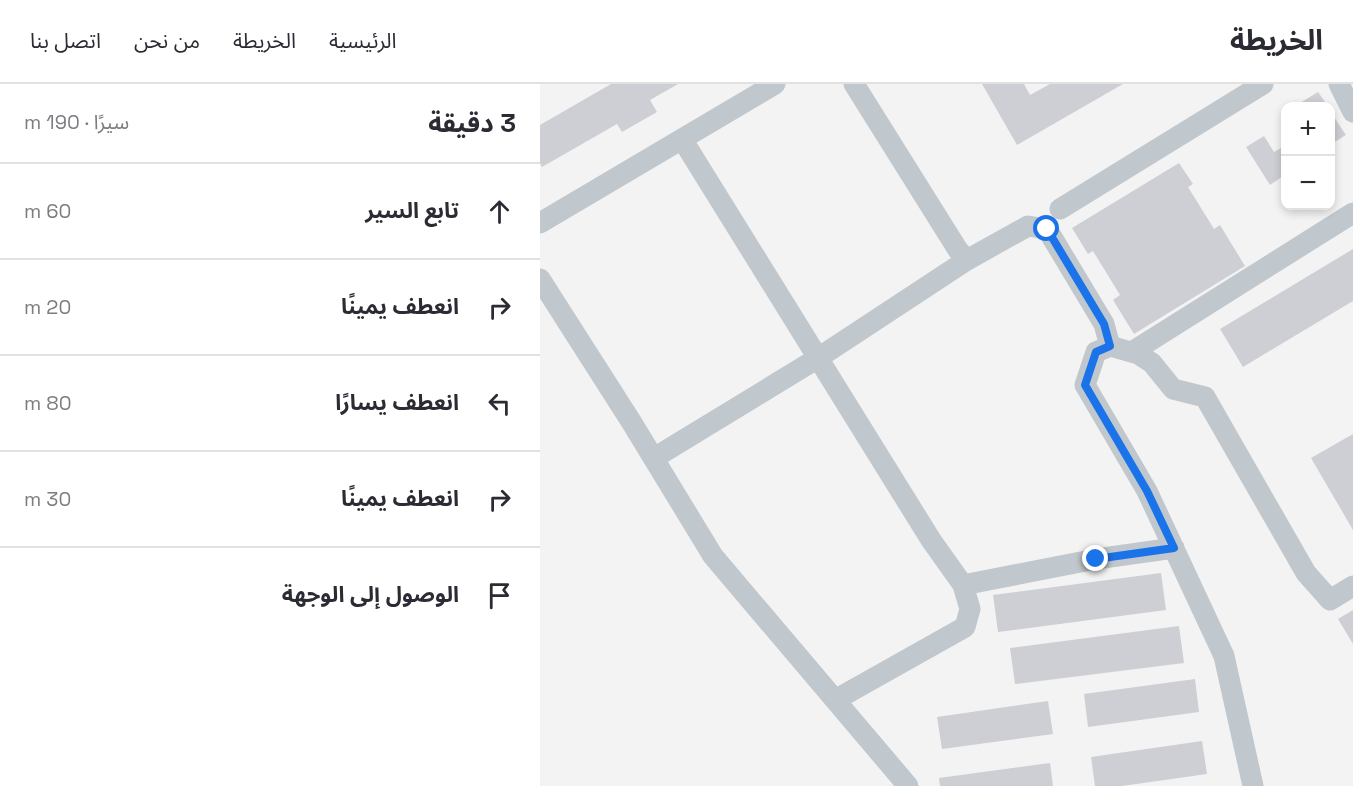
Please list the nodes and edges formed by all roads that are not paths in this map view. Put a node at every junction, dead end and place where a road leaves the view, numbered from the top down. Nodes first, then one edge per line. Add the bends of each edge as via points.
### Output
1 (775, 84) edge
2 (854, 84) edge
3 (1263, 84) edge
4 (1339, 84) edge
5 (1353, 112) edge
6 (682, 139) junction
7 (1060, 209) dead end
8 (1353, 213) edge
9 (540, 222) edge
10 (967, 260) junction
11 (540, 279) edge
12 (1110, 346) junction
13 (1132, 352) junction
14 (818, 358) junction
15 (654, 458) junction
16 (1174, 548) junction
17 (963, 585) junction
18 (1353, 586) edge
19 (835, 700) junction
20 (908, 786) edge
21 (1253, 786) edge

1 - 6 street
2 - 10 street
3 - 7 street
4 - 5 street
6 - 9 street
6 - 14 street
8 - 13 street
10 - 12 street via 1028,226 1047,229 1104,324
10 - 14 street
11 - 15 street
12 - 13 street
12 - 16 street via 1096,352 1085,385 1147,491
13 - 18 street via 1152,363 1173,389 1205,397 1306,573 1330,600
14 - 15 street
14 - 17 street
15 - 19 street via 713,556
16 - 17 street
16 - 21 street via 1224,656
17 - 19 street via 970,609 965,627
19 - 20 street

